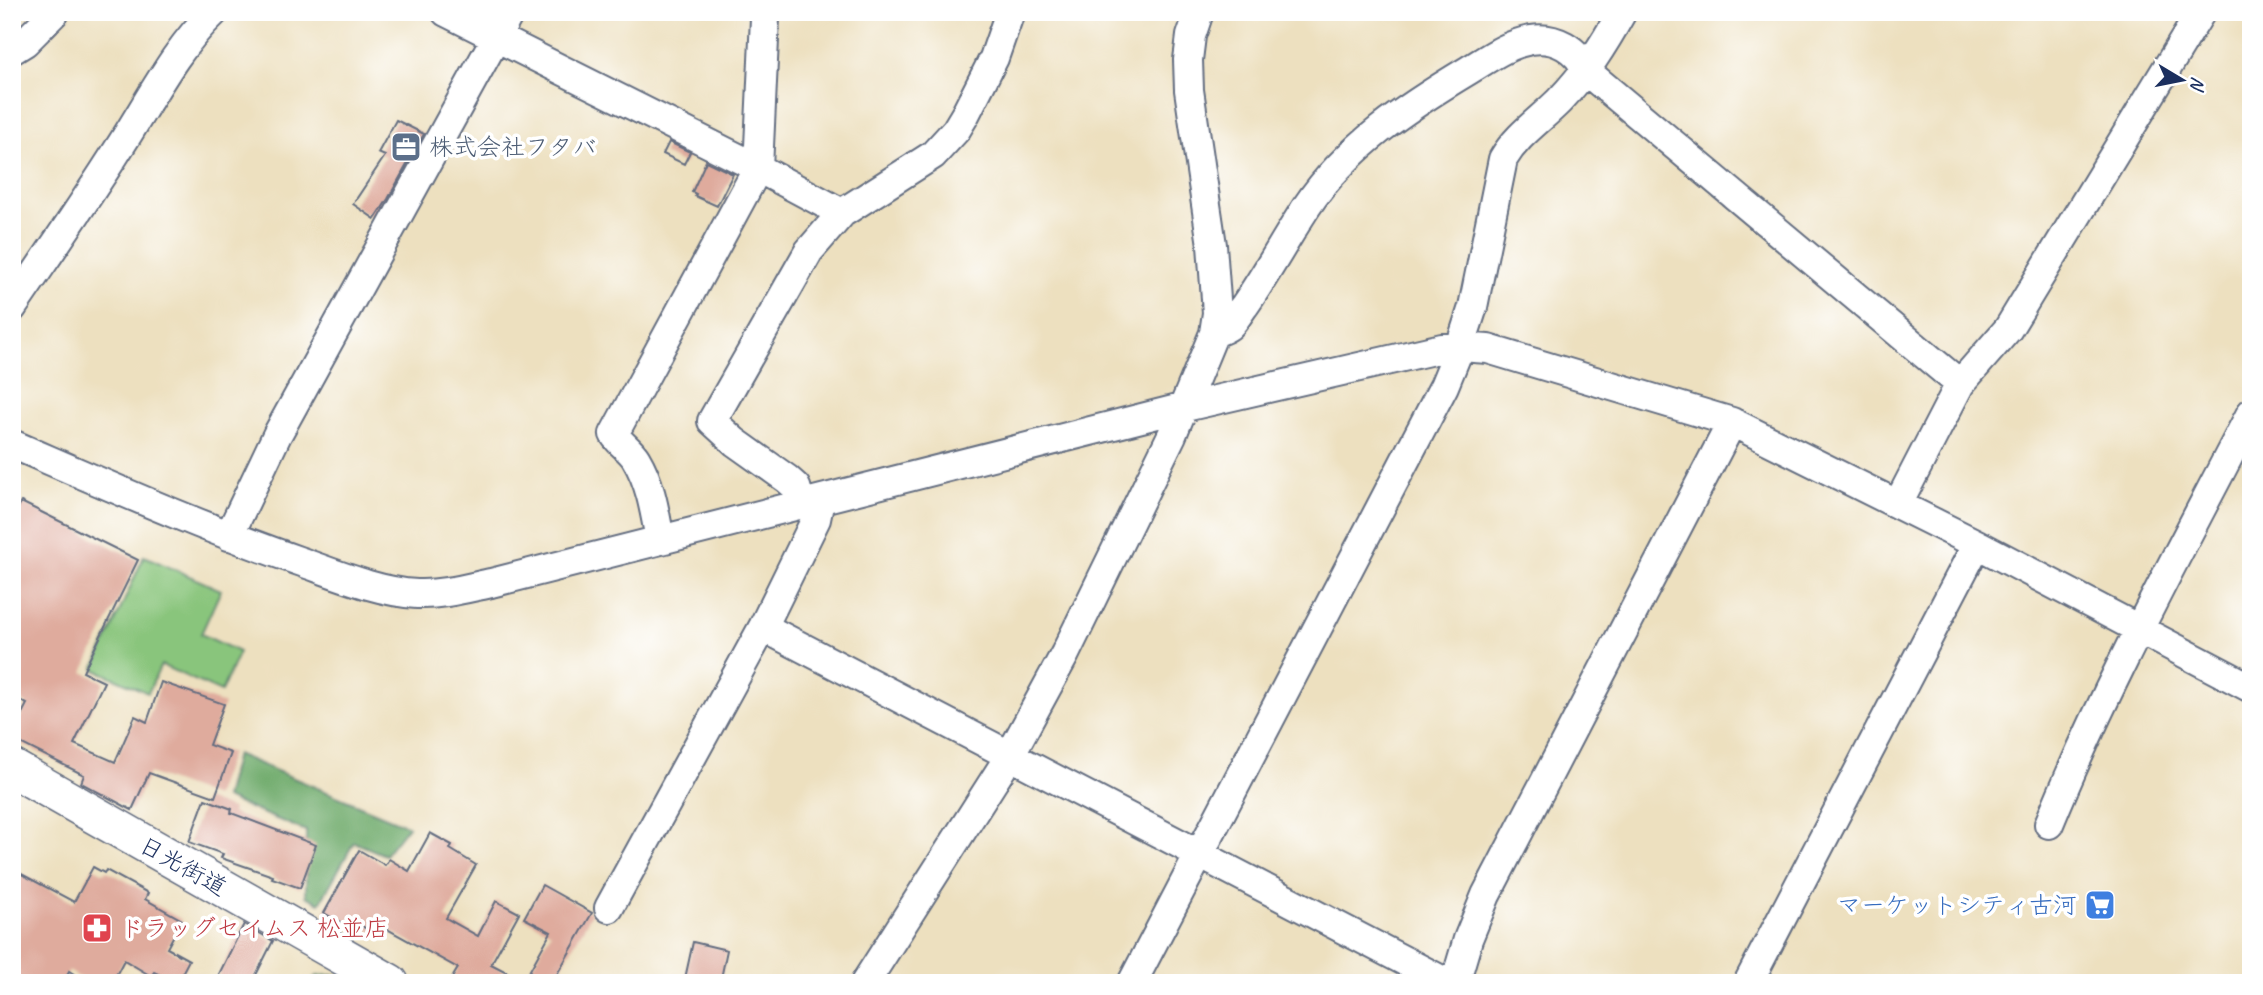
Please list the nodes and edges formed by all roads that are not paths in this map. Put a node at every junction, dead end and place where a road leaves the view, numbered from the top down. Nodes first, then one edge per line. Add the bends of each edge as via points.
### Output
1 (55, 12) edge
2 (214, 12) edge
3 (446, 12) edge
4 (510, 12) edge
5 (764, 12) edge
6 (1010, 12) edge
7 (1199, 12) edge
8 (1622, 12) edge
9 (2201, 12) edge
10 (496, 38) junction
11 (12, 50) edge
12 (1586, 71) junction
13 (758, 168) junction
14 (842, 213) junction
15 (12, 308) edge
16 (1214, 333) junction
17 (1460, 346) junction
18 (1960, 384) junction
19 (1185, 407) junction
20 (2251, 413) edge
21 (1732, 422) junction
22 (12, 444) edge
23 (810, 502) junction
24 (1898, 504) junction
25 (229, 537) junction
26 (660, 540) junction
27 (1977, 544) junction
28 (763, 627) junction
29 (2139, 630) junction
30 (2251, 688) edge
31 (1009, 757) junction
32 (12, 768) edge
33 (2049, 824) dead end
34 (1199, 854) junction
35 (609, 908) dead end
36 (390, 983) edge
37 (865, 983) edge
38 (1132, 983) edge
39 (1447, 983) edge
40 (1455, 983) edge
41 (1748, 983) edge

1 - 11 street
2 - 15 street via 173,63
3 - 10 street
4 - 10 street
5 - 13 street
6 - 14 street via 994,58 956,130 933,155
7 - 16 street via 1191,36 1189,90 1212,245 1217,302
8 - 12 street
9 - 18 street via 2008,329
10 - 13 street
10 - 25 street via 278,435
12 - 16 street via 1573,51 1532,34 1398,114 1340,166 1308,204 1229,326
12 - 17 street via 1512,143 1503,159 1473,307
12 - 18 street
13 - 14 street
13 - 26 street via 614,434 635,456 651,492
14 - 23 street via 809,251 712,421
16 - 19 street
17 - 19 street
17 - 21 street via 1488,349
17 - 34 street via 1444,386
18 - 24 street
19 - 23 street
19 - 31 street via 1065,654
20 - 29 street
21 - 24 street
21 - 40 street via 1486,895
22 - 25 street
23 - 26 street
23 - 28 street via 816,519
24 - 27 street
25 - 26 street via 389,590 418,594 491,583
27 - 29 street
27 - 41 street
28 - 31 street
28 - 35 street
29 - 30 street
29 - 33 street via 2078,752
31 - 34 street
31 - 37 street
32 - 36 main road, 日光街道
34 - 38 street
34 - 39 street

